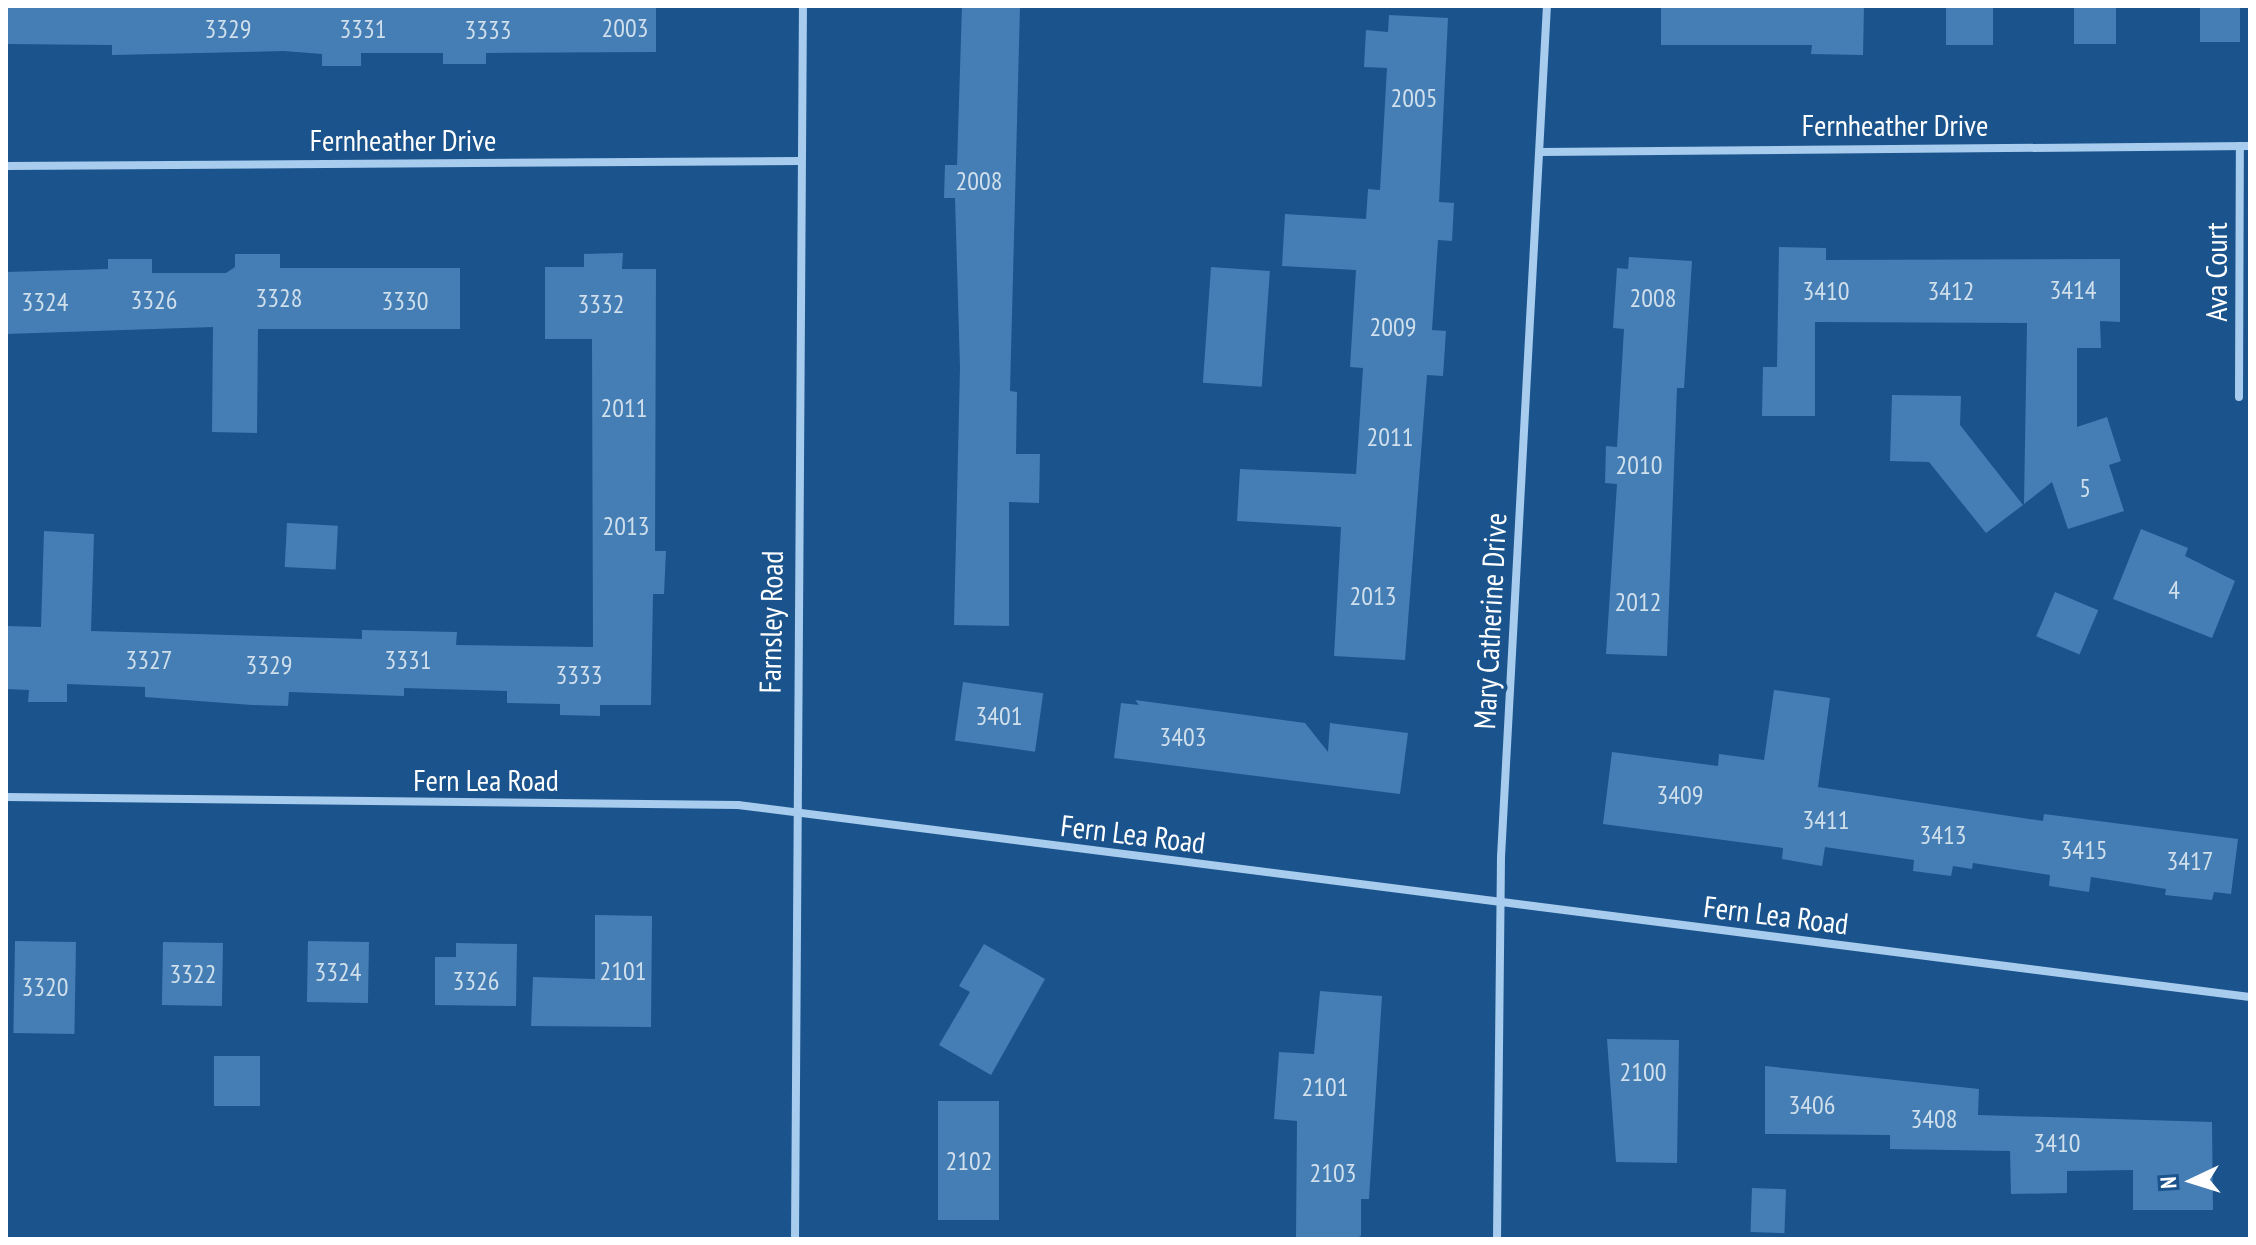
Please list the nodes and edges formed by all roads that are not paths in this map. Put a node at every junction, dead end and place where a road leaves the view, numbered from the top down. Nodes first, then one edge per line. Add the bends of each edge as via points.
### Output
1 (803, 6) edge
2 (1547, 6) edge
3 (2245, 146) edge
4 (1540, 152) junction
5 (800, 161) junction
6 (6, 166) edge
7 (2239, 397) dead end
8 (6, 797) edge
9 (795, 814) junction
10 (1500, 902) junction
11 (2250, 997) edge
12 (795, 1239) edge
13 (1497, 1239) edge

1 - 5 street, Farnsley Road
2 - 4 street, Mary Catherine Drive
3 - 4 street, Fernheather Drive
3 - 7 street, Ava Court
4 - 10 street, Mary Catherine Drive
5 - 6 street, Fernheather Drive
5 - 9 street, Farnsley Road
8 - 9 street, Fern Lea Road via 738,805
9 - 10 street, Fern Lea Road
9 - 12 street, Farnsley Road
10 - 11 street, Fern Lea Road
10 - 13 street, Mary Catherine Drive

